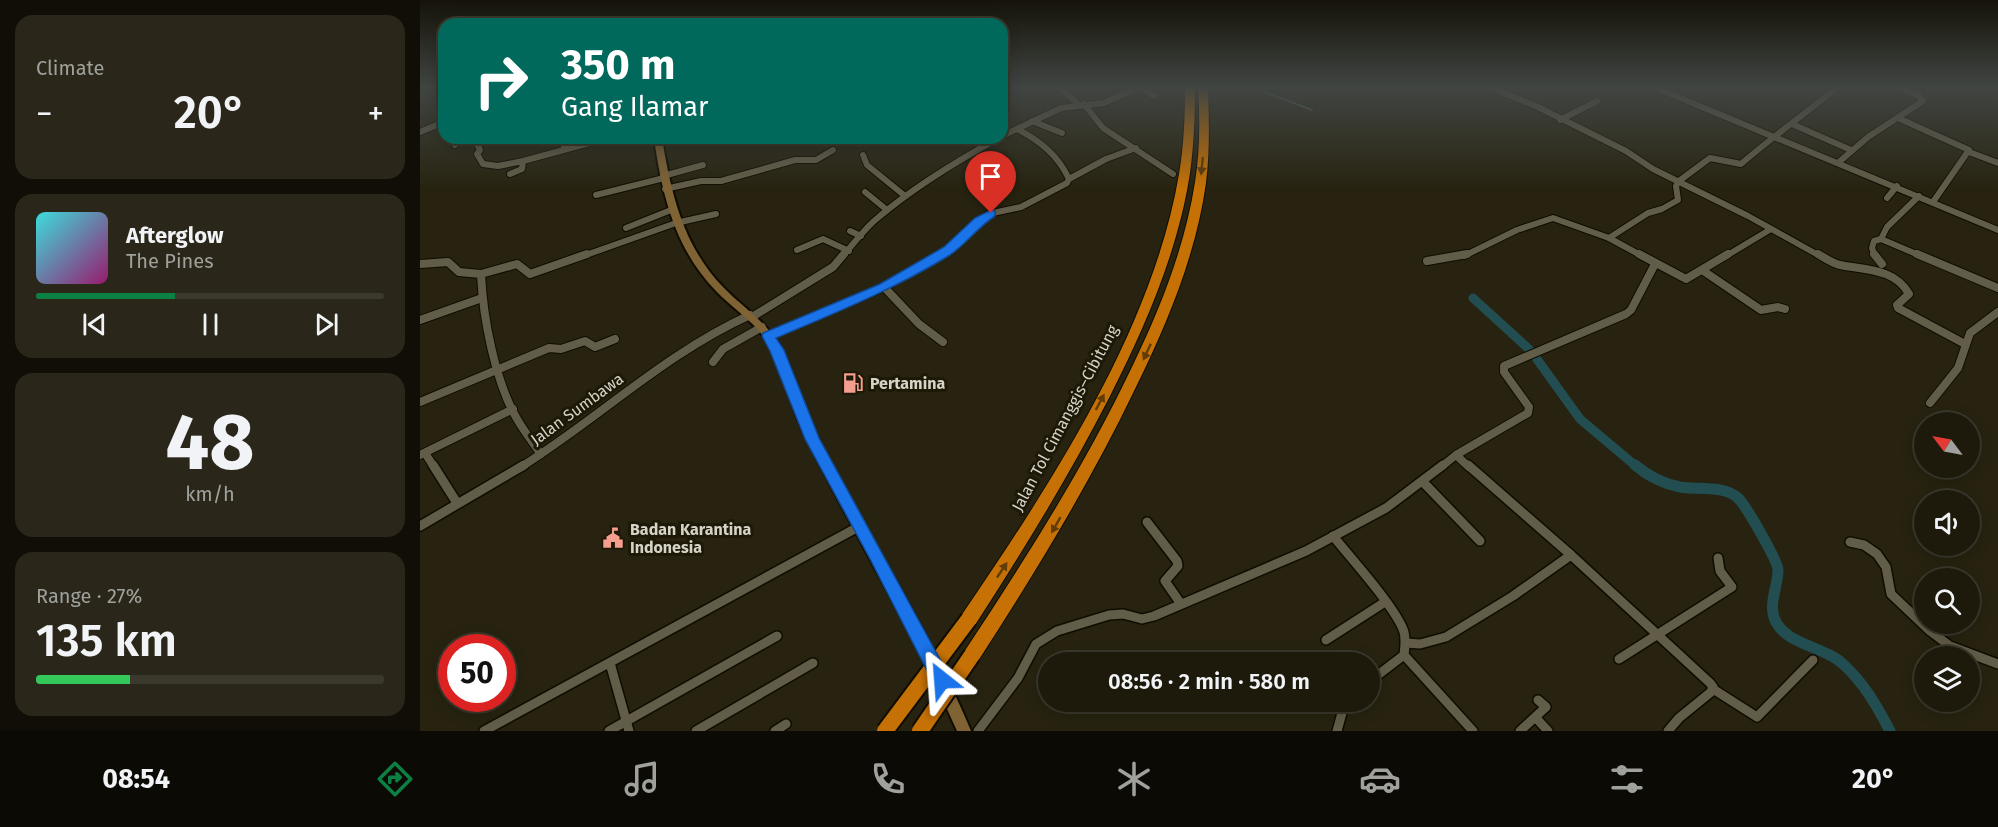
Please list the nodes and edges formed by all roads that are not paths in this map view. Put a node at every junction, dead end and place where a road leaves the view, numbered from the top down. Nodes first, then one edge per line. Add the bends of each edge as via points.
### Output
1 (1032, 121) joint
2 (1097, 121) edge
3 (1190, 121) edge
4 (1203, 121) edge
5 (1562, 121) edge
6 (1739, 121) edge
7 (1796, 121) edge
8 (1892, 121) edge
9 (1905, 121) edge
10 (438, 124) edge
11 (1792, 124) junction
12 (1017, 129) junction
13 (420, 132) edge
14 (1008, 133) edge
15 (1062, 133) dead end
16 (1774, 135) junction
17 (480, 144) edge
18 (566, 144) edge
19 (587, 144) edge
20 (659, 144) edge
21 (988, 144) edge
22 (1136, 148) junction
23 (568, 150) junction
24 (833, 150) dead end
25 (1851, 150) junction
26 (1969, 152) junction
27 (863, 155) dead end
28 (523, 161) junction
29 (1839, 162) junction
30 (1998, 163) edge
31 (703, 165) dead end
32 (510, 174) dead end
33 (1173, 174) dead end
34 (1070, 179) junction
35 (664, 181) junction
36 (1679, 181) junction
37 (1897, 186) junction
38 (865, 192) dead end
39 (596, 195) dead end
40 (905, 196) junction
41 (1919, 196) junction
42 (1887, 198) dead end
43 (1933, 202) junction
44 (671, 210) junction
45 (887, 210) junction
46 (716, 214) dead end
47 (676, 223) junction
48 (626, 228) dead end
49 (1771, 229) junction
50 (1998, 230) edge
51 (850, 231) dead end
52 (861, 236) junction
53 (1609, 238) junction
54 (1881, 239) junction
55 (797, 250) dead end
56 (849, 251) junction
57 (1427, 261) dead end
58 (420, 264) edge
59 (1655, 264) junction
60 (1882, 264) dead end
61 (1702, 270) junction
62 (481, 273) junction
63 (884, 287) junction
64 (1998, 288) edge
65 (482, 298) junction
66 (1785, 309) dead end
67 (1998, 312) edge
68 (751, 316) junction
69 (420, 320) edge
70 (765, 332) junction
71 (615, 339) dead end
72 (943, 342) dead end
73 (1965, 344) junction
74 (713, 362) dead end
75 (498, 369) junction
76 (420, 402) edge
77 (1930, 403) dead end
78 (513, 410) junction
79 (422, 454) edge
80 (541, 454) junction
81 (1456, 455) junction
82 (1423, 482) junction
83 (456, 503) junction
84 (1147, 522) dead end
85 (420, 526) edge
86 (860, 526) junction
87 (1333, 536) junction
88 (1480, 540) dead end
89 (1850, 542) dead end
90 (1571, 555) junction
91 (1718, 558) dead end
92 (1385, 602) junction
93 (1181, 604) junction
94 (1657, 635) junction
95 (777, 636) dead end
96 (1326, 640) dead end
97 (1406, 643) junction
98 (1404, 655) junction
99 (1619, 659) dead end
100 (1813, 660) dead end
101 (610, 663) junction
102 (813, 663) dead end
103 (1998, 664) edge
104 (1380, 673) edge
105 (1713, 689) junction
106 (1538, 700) dead end
107 (1342, 712) edge
108 (1536, 718) junction
109 (786, 724) dead end
110 (627, 726) edge
111 (484, 731) edge
112 (609, 731) edge
113 (696, 731) edge
114 (775, 731) edge
115 (885, 731) edge
116 (920, 731) edge
117 (964, 731) edge
118 (978, 731) edge
119 (1337, 731) edge
120 (1473, 731) edge
121 (1520, 731) edge
122 (1548, 731) edge
123 (1668, 731) edge

1 - 12 street, Jalan Sumbawa
1 - 15 street
2 - 22 street
115 -> 3 highway, Jalan Tol Cimanggis–Cibitung, bridge via 1016,549 1125,355 1164,261 1182,193
4 -> 116 highway, bridge via 1199,194 1183,260 1148,350 1088,469 1039,553
5 - 36 street
6 - 16 street
7 - 11 street
8 - 25 street
9 - 26 street via 1962,145
10 - 13 street
11 - 16 street
11 - 25 street
12 - 14 street, Jalan Sumbawa
12 - 34 street via 1042,144
16 - 29 street
16 - 36 street via 1741,164 1711,158
17 - 28 street via 477,154 483,164 498,166
18 - 23 street
19 - 23 street
20 - 35 main road
21 - 40 street, Jalan Sumbawa
22 - 33 street
22 - 34 street
23 - 28 street
24 - 35 street via 818,160 795,160 721,181
25 - 29 street
26 - 30 street
26 - 43 street
27 - 40 street via 867,165
28 - 32 street via 522,170
29 - 37 street
31 - 35 street
34 - 63 street via 1021,207 979,221 948,250
35 - 39 street
35 - 44 main road
36 - 49 street
36 - 53 street via 1678,201 1648,213
37 - 41 street
37 - 42 street
38 - 45 street
40 - 45 street, Jalan Sumbawa
41 - 43 street
41 - 54 street via 1892,221
43 - 50 street
44 - 47 main road
44 - 48 street
45 - 52 street, Jalan Sumbawa
46 - 47 street
47 - 62 street via 530,274 517,264
47 - 68 main road via 711,279
49 - 61 street
49 - 73 street via 1838,265 1868,268 1903,285 1909,294 1898,308
51 - 52 street
52 - 56 street, Jalan Sumbawa
53 - 57 street via 1548,218 1463,256
53 - 59 street
54 - 60 street via 1874,241 1872,247
54 - 64 street
55 - 56 street via 822,239
56 - 68 street, Jalan Sumbawa via 818,277
58 - 62 street via 448,262 461,274
59 - 61 street via 1686,279
59 - 81 street via 1626,314 1504,366 1504,372 1529,407 1528,413
61 - 66 street via 1761,310
62 - 65 street
63 - 70 street
63 - 72 street via 919,324
65 - 69 street
65 - 75 street
67 - 73 street via 1970,333
68 - 70 main road
68 - 80 street, Jalan Sumbawa via 722,328 686,351
70 - 74 street via 723,349
70 - 86 main road via 777,350 809,432
71 - 75 street via 595,347 585,341 561,349 549,348
73 - 77 street via 1958,368
75 - 76 street
75 - 78 street
78 - 79 street
78 - 80 street
79 - 83 street
80 - 83 street, Jalan Sumbawa
81 - 82 street
81 - 90 street
82 - 87 street via 1386,508
82 - 88 street
83 - 85 street, Jalan Sumbawa
84 - 93 street via 1177,561 1178,566 1166,581
86 - 101 street
86 - 117 main road via 942,680
87 - 92 street
87 - 93 street
89 - 103 street via 1864,545 1876,554 1886,567 1891,594 1930,630 1950,646
90 - 94 street
90 - 97 street via 1446,637 1420,644
91 - 94 street via 1720,571 1732,587
92 - 96 street
92 - 97 street via 1403,629
93 - 118 street via 1142,619 1115,614 1094,619 1035,644 1018,678
94 - 99 street
94 - 105 street
95 - 110 street
97 - 98 street
98 - 104 street
98 - 120 street
100 - 105 street via 1757,717
101 - 110 street
101 - 111 street
102 - 113 street
105 - 123 street via 1677,718
106 - 108 street via 1546,707
107 - 119 street
108 - 121 street
108 - 122 street
109 - 114 street
110 - 112 street

